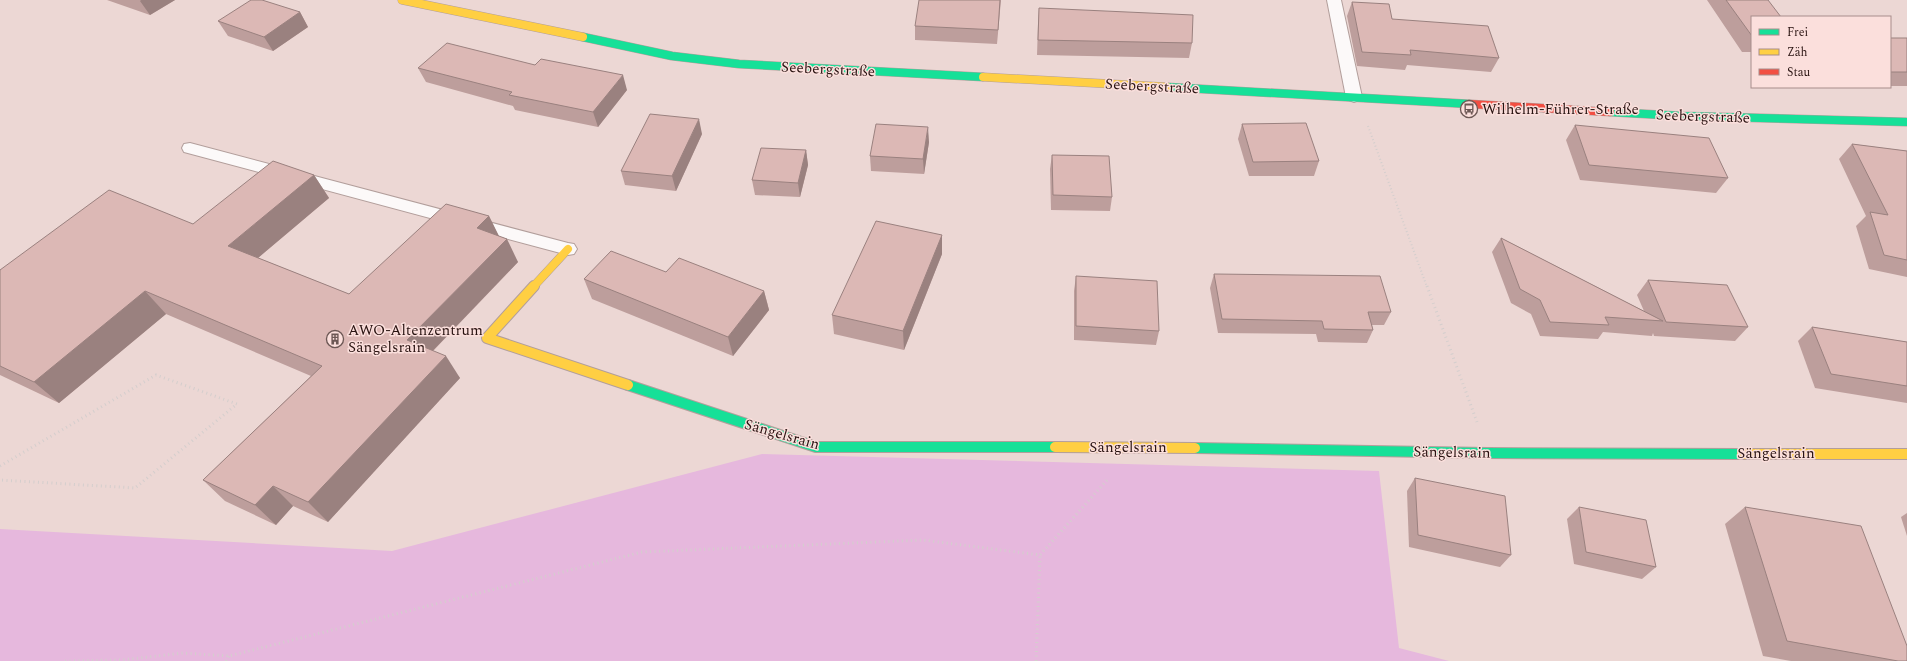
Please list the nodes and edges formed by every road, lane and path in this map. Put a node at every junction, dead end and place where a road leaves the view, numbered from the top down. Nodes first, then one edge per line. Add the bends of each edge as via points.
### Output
1 (402, 0) edge
2 (1334, 0) edge
3 (1354, 97) junction
4 (1907, 122) edge
5 (190, 148) dead end
6 (568, 249) joint
7 (1136, 447) junction
8 (1487, 453) junction
9 (1907, 454) edge
10 (0, 466) edge
11 (0, 480) edge
12 (1040, 555) junction
13 (229, 656) junction
14 (65, 661) edge
15 (226, 661) edge
16 (1036, 661) edge

1 - 3 street, Seebergstraße via 672,56 739,64
2 - 3 lane
3 - 4 street, Seebergstraße via 1682,116
3 - 8 path via 1365,118 1475,414
5 - 6 lane
6 - 7 street, Sängelsrain via 486,338 816,447
7 - 8 street, Sängelsrain
7 - 12 path
8 - 9 street, Sängelsrain
10 - 11 path via 156,375 237,404 134,488
12 - 13 path via 923,540 642,552
12 - 16 path
13 - 14 path via 183,653 122,660
13 - 15 path

